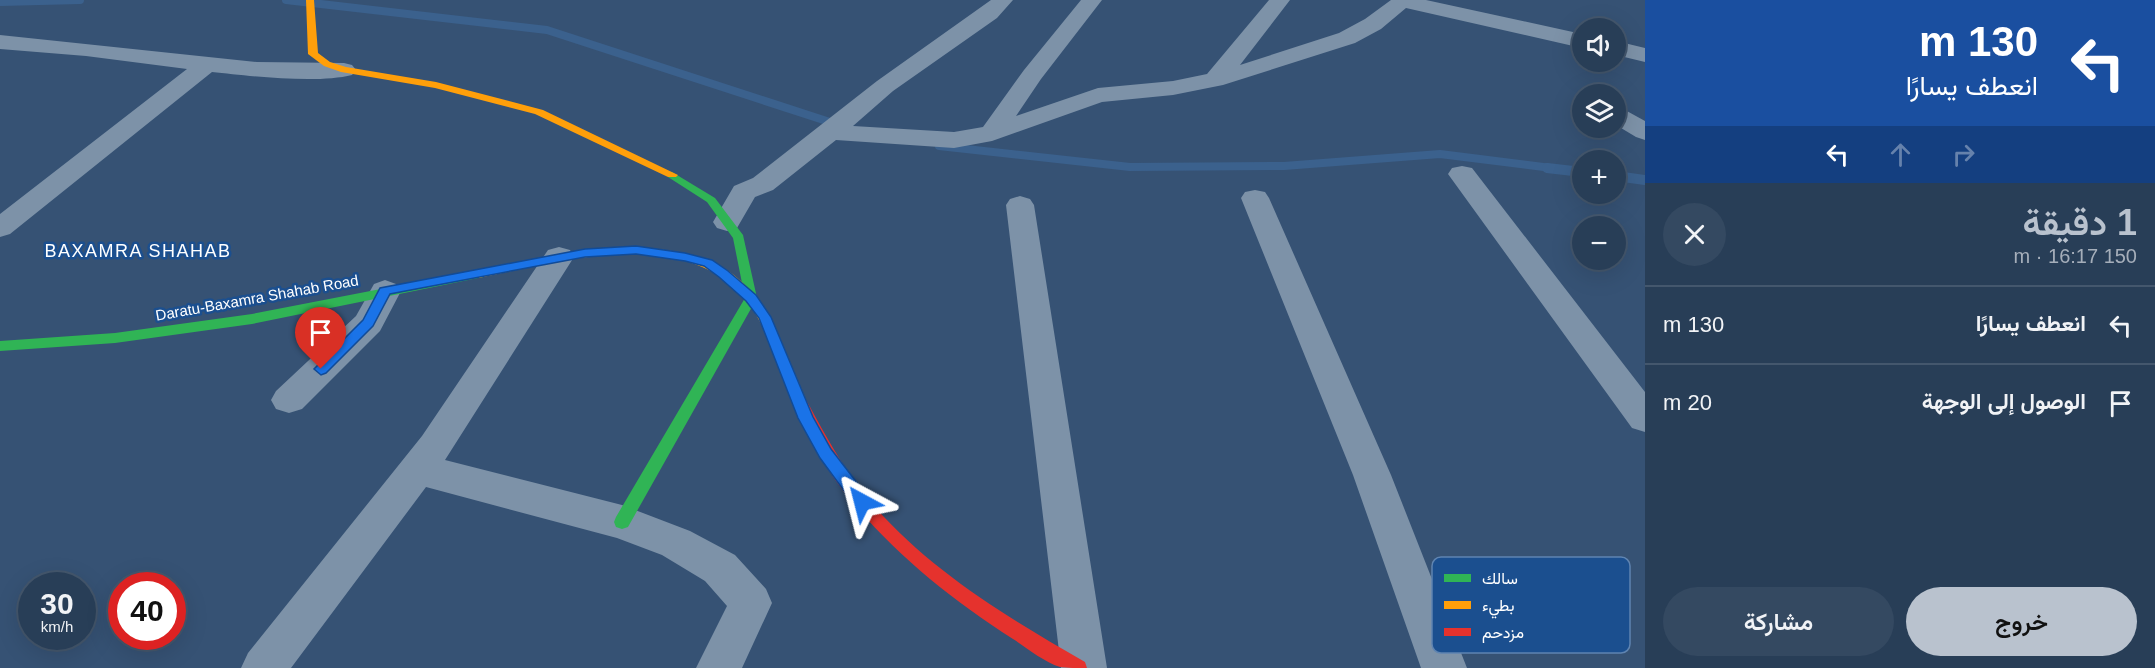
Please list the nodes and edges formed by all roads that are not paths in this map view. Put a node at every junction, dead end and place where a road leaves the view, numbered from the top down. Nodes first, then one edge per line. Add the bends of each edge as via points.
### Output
1 (310, 0) edge
2 (1003, 0) edge
3 (1092, 0) edge
4 (1280, 0) edge
5 (1403, 1) edge
6 (1572, 39) edge
7 (0, 42) edge
8 (1626, 50) edge
9 (1644, 53) edge
10 (205, 66) junction
11 (344, 70) junction
12 (1215, 80) junction
13 (1626, 121) edge
14 (830, 132) junction
15 (1645, 132) edge
16 (992, 134) junction
17 (1462, 174) dead end
18 (1255, 198) dead end
19 (1020, 206) dead end
20 (727, 222) junction
21 (0, 228) edge
22 (559, 257) junction
23 (385, 291) junction
24 (751, 298) junction
25 (0, 346) edge
26 (289, 400) dead end
27 (1645, 418) edge
28 (418, 469) junction
29 (622, 522) junction
30 (1432, 636) edge
31 (1438, 653) edge
32 (264, 668) edge
33 (719, 668) edge
34 (1078, 668) edge
35 (1084, 668) edge
36 (1444, 668) edge

1 - 11 street via 313,54
2 - 14 street via 885,86
3 - 16 street via 1032,75
4 - 12 street
5 - 6 street
5 - 12 street via 1347,38
7 - 10 street
8 - 9 street
10 - 11 street
10 - 21 street
11 - 20 street via 436,85 538,112 672,175 711,200
12 - 16 street via 1098,95
13 - 15 street
14 - 16 street via 954,140
14 - 20 street via 763,184 744,192
17 - 27 street
18 - 30 street via 1372,475
19 - 35 street
20 - 24 street via 740,238
22 - 23 street, Daratu-Baxamra Shahab Road
22 - 24 street, Daratu-Baxamra Shahab Road via 636,250 685,257 708,263
22 - 28 street
23 - 25 street, Daratu-Baxamra Shahab Road via 184,330
23 - 26 street via 368,323
24 - 29 street
24 - 34 street, Daratu-Baxamra Shahab Road via 775,337 806,418 826,453 883,527 971,603
28 - 29 street
28 - 32 street
29 - 33 street via 676,543 720,568 751,603
31 - 36 street

